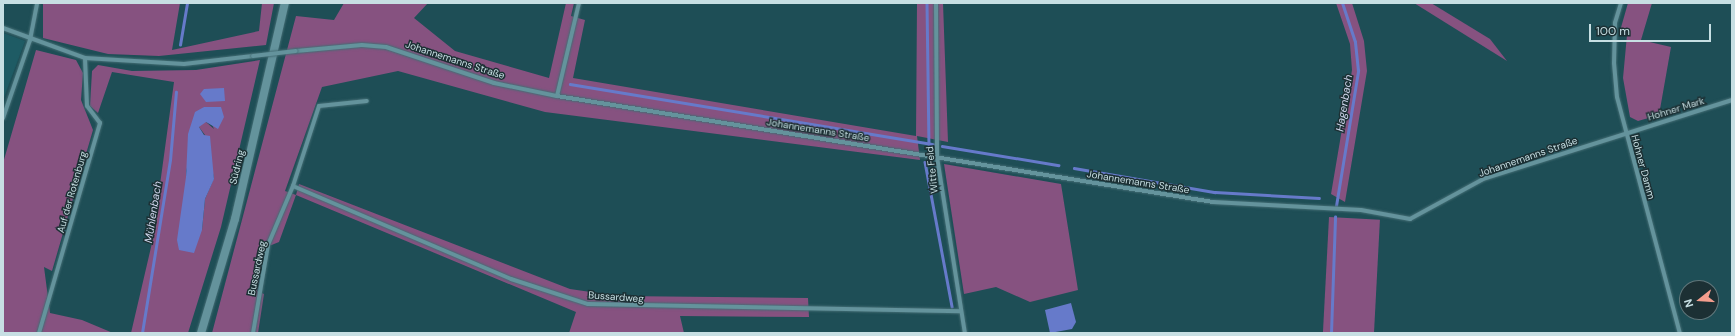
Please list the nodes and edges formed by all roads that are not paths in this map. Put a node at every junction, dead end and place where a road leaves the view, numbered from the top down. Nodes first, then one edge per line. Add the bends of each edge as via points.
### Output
1 (37, 3) edge
2 (285, 3) edge
3 (579, 3) edge
4 (936, 3) edge
5 (1621, 3) edge
6 (3, 28) edge
7 (30, 40) junction
8 (85, 58) junction
9 (557, 96) junction
10 (367, 100) dead end
11 (1732, 100) edge
12 (3, 118) edge
13 (1625, 134) junction
14 (937, 157) junction
15 (293, 186) junction
16 (961, 311) junction
17 (39, 333) edge
18 (201, 333) edge
19 (253, 333) edge
20 (965, 333) edge
21 (1680, 333) edge

1 - 7 street
2 - 18 main road, Südring via 235,219
3 - 9 street
4 - 14 street, Witte Feld
5 - 13 street, Hohner Damm via 1615,23 1614,63
6 - 7 street, Johannemanns Straße
7 - 8 street, Johannemanns Straße
7 - 12 street
8 - 9 street, Johannemanns Straße, bridge via 184,64 362,44 386,47 442,63 494,83
8 - 17 street, Auf der Rotenburg via 87,106 100,123
9 - 14 street, Johannemanns Straße
10 - 15 street, Bussardweg via 319,106
11 - 13 street, Hohner Mark
13 - 14 street, Johannemanns Straße via 1483,179 1410,219 1361,210 1213,202
13 - 21 street, Hohner Damm
14 - 16 street, Witte Feld
15 - 16 street, Bussardweg via 511,280 588,304
15 - 19 street, Bussardweg via 268,246
16 - 20 street, Witte Feld

